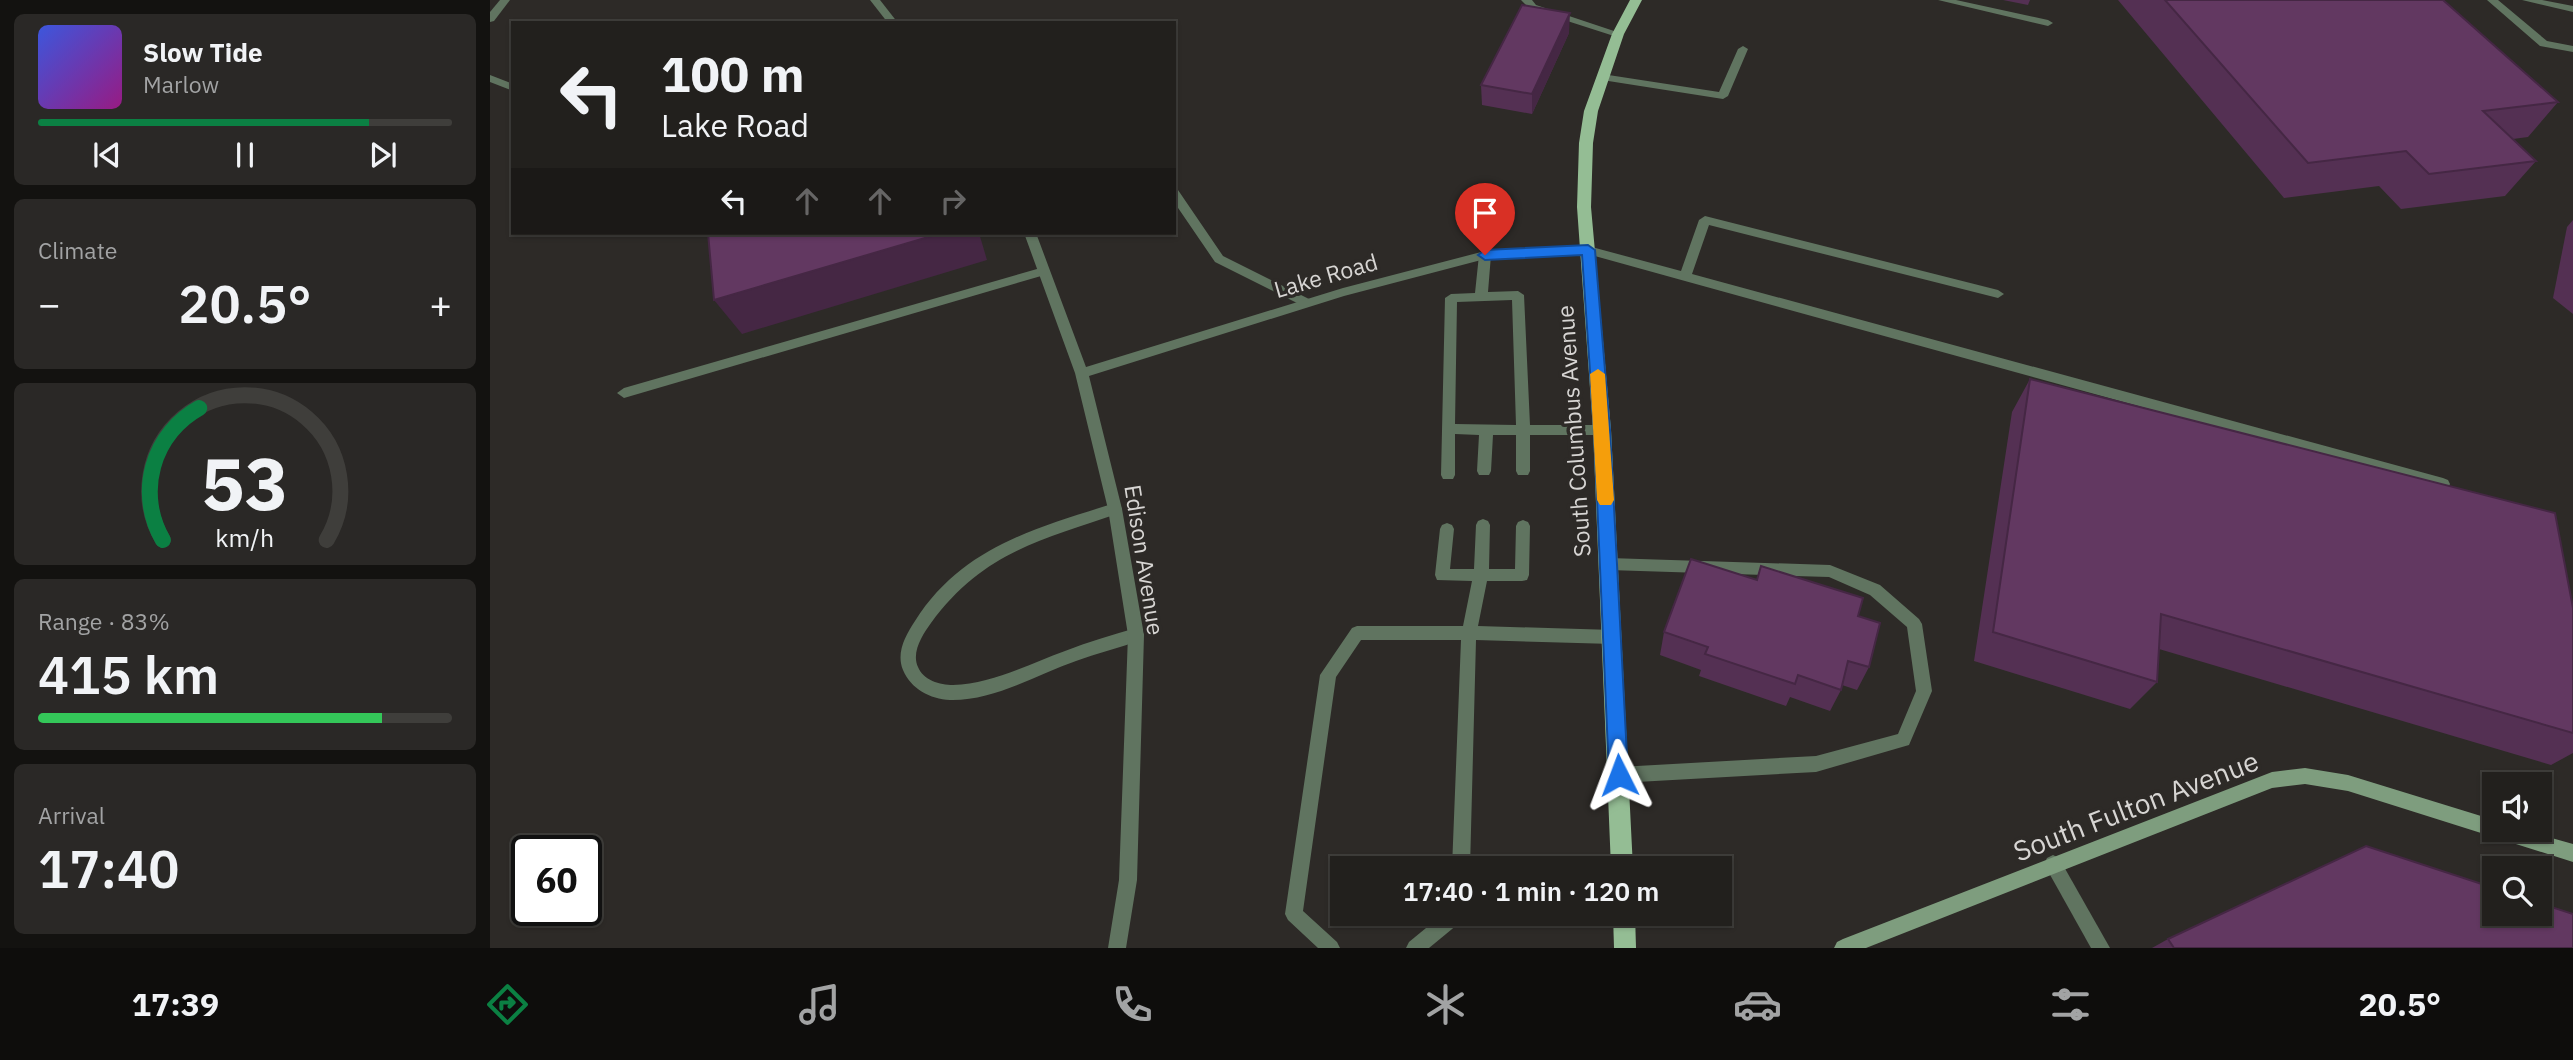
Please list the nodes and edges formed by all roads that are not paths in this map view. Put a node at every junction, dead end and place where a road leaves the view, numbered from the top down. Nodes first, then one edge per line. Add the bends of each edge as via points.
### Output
1 (505, 0) edge
2 (875, 0) edge
3 (1526, 0) edge
4 (1636, 0) edge
5 (1942, 0) edge
6 (2492, 0) edge
7 (2526, 0) edge
8 (2573, 9) edge
9 (490, 19) edge
10 (889, 21) edge
11 (2048, 23) dead end
12 (1618, 34) junction
13 (1743, 49) dead end
14 (2573, 49) edge
15 (1602, 77) junction
16 (490, 78) edge
17 (511, 87) edge
18 (1176, 196) edge
19 (1031, 235) edge
20 (1588, 250) junction
21 (1485, 255) junction
22 (1044, 271) junction
23 (1685, 276) junction
24 (1998, 294) dead end
25 (1481, 297) junction
26 (1307, 303) junction
27 (1082, 373) junction
28 (624, 393) dead end
29 (1448, 429) junction
30 (1486, 430) junction
31 (1523, 430) junction
32 (1602, 430) junction
33 (1485, 471) dead end
34 (1523, 471) dead end
35 (1448, 475) dead end
36 (2443, 484) edge
37 (1115, 509) junction
38 (1483, 525) dead end
39 (1523, 526) dead end
40 (1447, 529) dead end
41 (1609, 564) junction
42 (1481, 575) junction
43 (1469, 633) junction
44 (1136, 635) junction
45 (1613, 637) junction
46 (1619, 775) junction
47 (2482, 825) edge
48 (2537, 842) edge
49 (2573, 853) edge
50 (1461, 856) edge
51 (1622, 856) edge
52 (2053, 864) junction
53 (1442, 926) edge
54 (1624, 926) edge
55 (1117, 948) edge
56 (1331, 948) edge
57 (1415, 948) edge
58 (1625, 948) edge
59 (1843, 948) edge
60 (2101, 948) edge

1 - 9 street
2 - 10 street
3 - 12 street via 1533,7
4 - 12 main road, South Columbus Avenue
5 - 11 street
6 - 14 street via 2544,44
7 - 8 street
12 - 15 main road, South Columbus Avenue
13 - 15 street via 1723,96
15 - 20 main road, South Columbus Avenue via 1586,143
16 - 17 street
18 - 26 street via 1219,259
19 - 22 street, Edison Avenue
20 - 21 street, Lake Road
20 - 23 street, Lake Road
20 - 32 main road, South Columbus Avenue
21 - 25 street
21 - 26 street, Lake Road
22 - 27 street, Edison Avenue
22 - 28 street
23 - 24 street via 1705,220
23 - 36 street, Lake Road
25 - 29 street via 1451,298
25 - 31 street via 1518,295
26 - 27 street, Lake Road
27 - 37 street, Edison Avenue
29 - 30 street
29 - 35 street
30 - 31 street
30 - 33 street
31 - 32 street
31 - 34 street
32 - 41 main road, South Columbus Avenue
37 - 44 street, Edison Avenue
37 - 44 street via 992,553 963,573 909,643 910,670 922,684 957,692 1006,681
38 - 42 street
39 - 42 street via 1522,575
40 - 42 street via 1442,575
41 - 45 main road, South Columbus Avenue
41 - 46 street via 1830,571 1875,590 1914,624 1924,691 1903,740 1816,764
42 - 43 street
43 - 45 street
43 - 50 street
43 - 56 street via 1357,634 1328,675 1294,914
44 - 55 street, Edison Avenue via 1128,880
45 - 46 main road, South Columbus Avenue
46 - 51 main road, South Columbus Avenue
47 - 52 main road, South Fulton Avenue via 2348,783 2305,776 2272,780
48 - 49 main road, South Fulton Avenue
52 - 59 main road, South Fulton Avenue
52 - 60 street
53 - 57 street
54 - 58 main road

